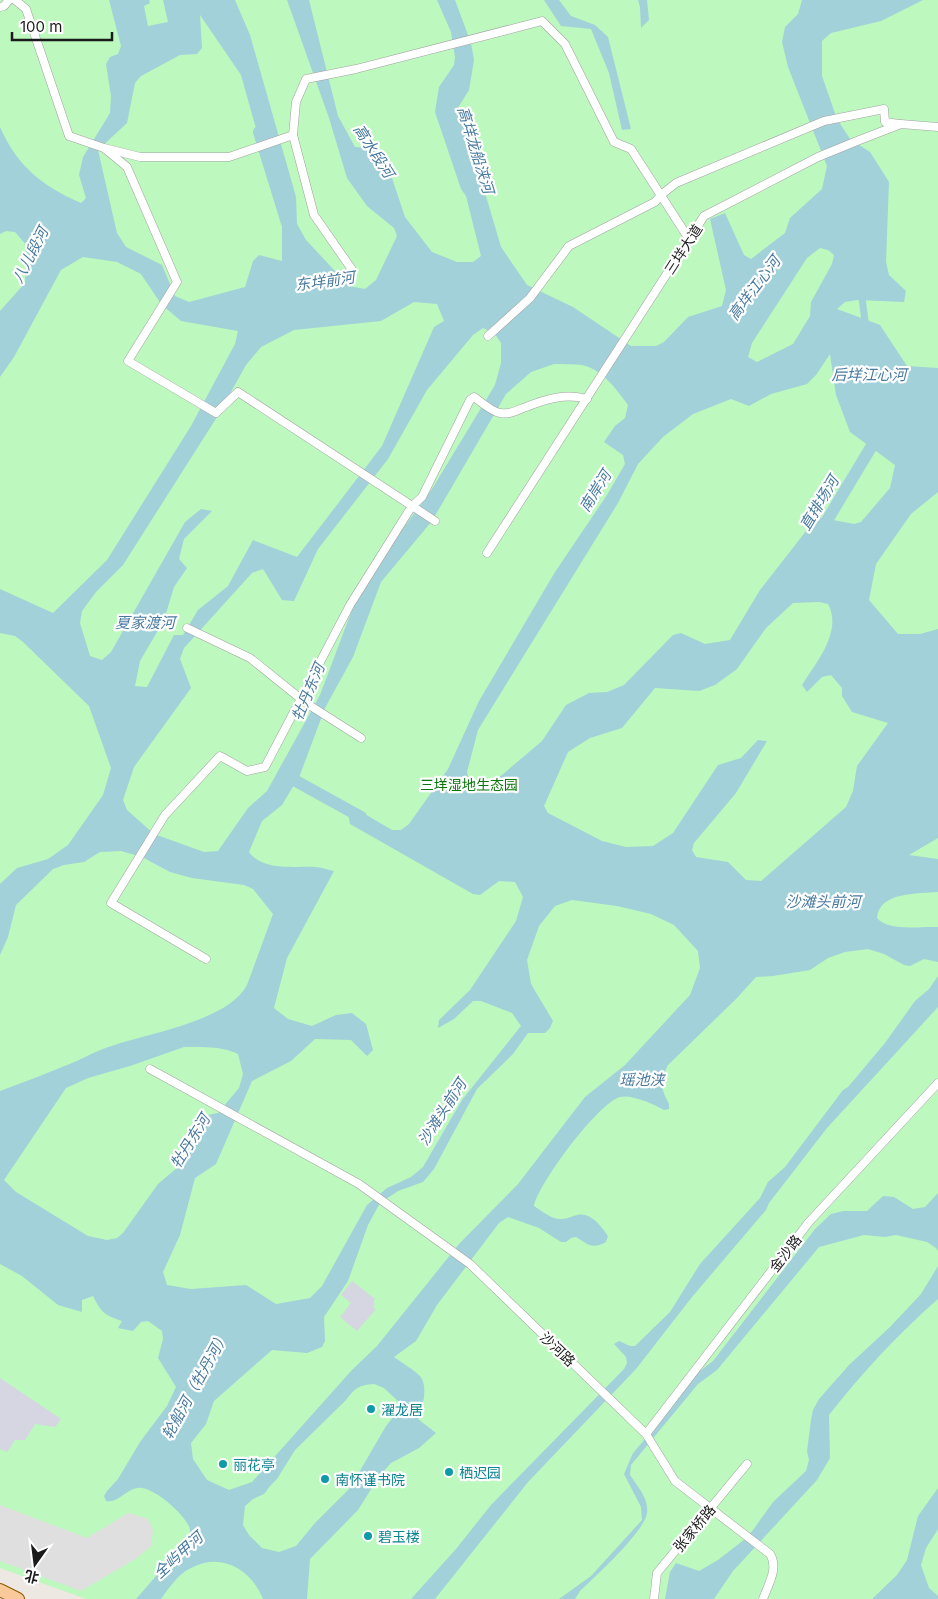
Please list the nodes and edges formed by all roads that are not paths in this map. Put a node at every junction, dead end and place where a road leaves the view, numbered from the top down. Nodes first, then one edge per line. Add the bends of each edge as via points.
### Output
1 (9, 0) edge
2 (15, 0) edge
3 (0, 7) edge
4 (901, 124) junction
5 (938, 127) edge
6 (290, 136) junction
7 (104, 148) junction
8 (661, 195) junction
9 (689, 239) junction
10 (353, 271) dead end
11 (490, 334) dead end
12 (586, 398) junction
13 (412, 506) junction
14 (435, 521) dead end
15 (487, 553) dead end
16 (187, 628) dead end
17 (303, 701) junction
18 (361, 738) dead end
19 (206, 959) dead end
20 (150, 1069) dead end
21 (938, 1083) edge
22 (646, 1434) junction
23 (747, 1464) dead end
24 (710, 1508) junction
25 (0, 1590) edge
26 (18, 1599) edge
27 (654, 1599) edge
28 (764, 1599) edge

1 - 3 street
2 - 7 street via 26,9 69,136
4 - 5 street
4 - 8 street via 885,122 884,108 824,121 676,183
4 - 9 street, 三垟大道 via 818,156 704,216
6 - 7 street via 229,157 140,157
6 - 8 street via 296,102 306,79 542,21 565,44 614,142 631,149
6 - 10 street via 314,214
7 - 13 street via 127,167 177,282 128,361 216,413 238,392
8 - 9 street
8 - 11 street via 655,202 569,246 529,299
9 - 12 street, 三垟大道
12 - 13 street via 562,396 512,413 499,413 474,397 422,497
12 - 15 street
13 - 14 street
13 - 17 street via 350,606
16 - 17 street via 250,658
17 - 18 street
17 - 19 street via 265,767 247,771 220,756 196,781 165,814 111,903
20 - 22 street, 沙河路 via 359,1184 470,1264
21 - 22 street, 金沙路 via 809,1222
22 - 24 street, 沙河路 via 675,1481
23 - 24 street, 张家桥路
24 - 27 street, 张家桥路 via 657,1573
24 - 28 street via 774,1560
25 - 26 main road

